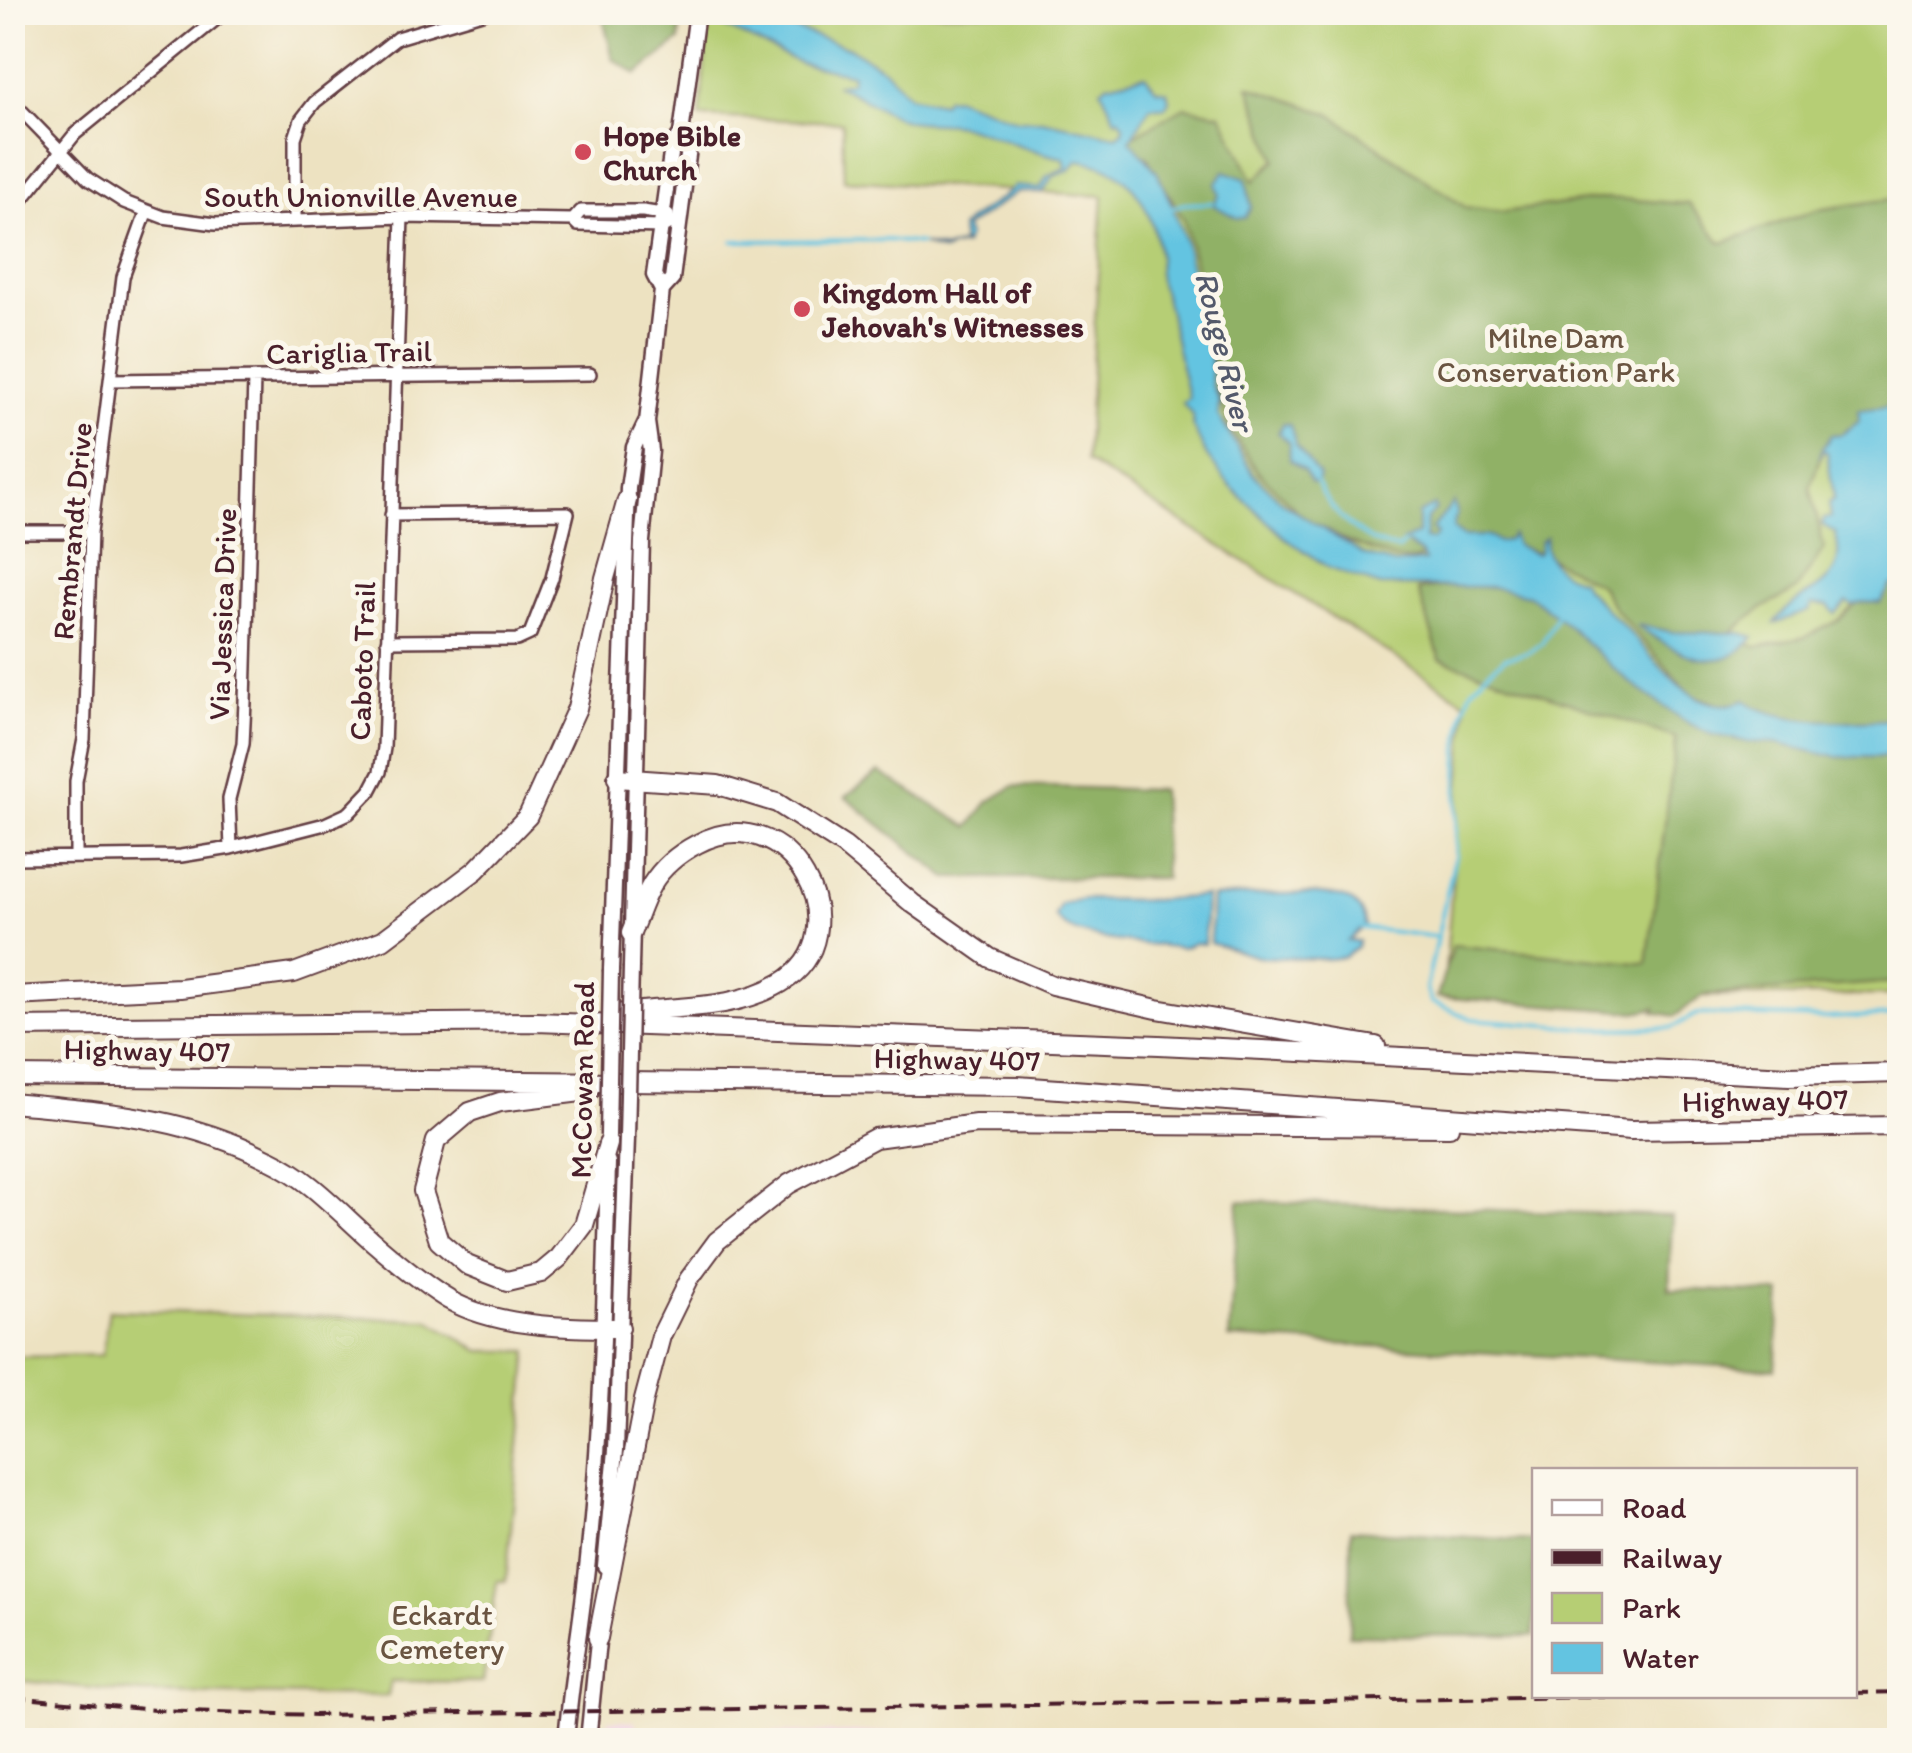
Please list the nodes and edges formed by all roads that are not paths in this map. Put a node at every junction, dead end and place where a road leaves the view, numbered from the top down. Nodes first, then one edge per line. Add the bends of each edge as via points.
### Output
1 (225, 12) edge
2 (485, 12) edge
3 (696, 12) edge
4 (12, 101) edge
5 (682, 134) junction
6 (60, 152) junction
7 (12, 212) edge
8 (146, 212) junction
9 (402, 218) junction
10 (295, 220) junction
11 (662, 220) junction
12 (678, 221) junction
13 (662, 290) junction
14 (590, 374) dead end
15 (396, 377) junction
16 (254, 379) junction
17 (110, 380) junction
18 (647, 422) junction
19 (627, 500) junction
20 (391, 515) junction
21 (12, 532) edge
22 (91, 532) junction
23 (388, 641) junction
24 (626, 778) junction
25 (231, 848) junction
26 (76, 857) junction
27 (12, 858) edge
28 (631, 934) junction
29 (12, 996) edge
30 (563, 1023) junction
31 (12, 1027) edge
32 (1460, 1060) junction
33 (1900, 1073) edge
34 (12, 1076) edge
35 (652, 1082) junction
36 (12, 1104) edge
37 (1900, 1126) edge
38 (1632, 1130) junction
39 (614, 1140) junction
40 (612, 1328) junction
41 (598, 1638) junction
42 (566, 1740) edge
43 (588, 1740) edge

1 - 6 street
2 - 10 street via 397,38 315,102 294,138
3 - 5 main road, McCowan Road
4 - 6 street, South Unionville Avenue
5 - 11 main road, McCowan Road via 672,147
5 - 12 main road, McCowan Road via 690,148
6 - 7 street
6 - 8 street, South Unionville Avenue via 98,186
8 - 10 street, South Unionville Avenue via 201,224
8 - 17 street, Rembrandt Drive via 124,270
9 - 10 street, South Unionville Avenue
9 - 11 street, South Unionville Avenue via 572,220 581,211
9 - 15 street, Caboto Trail
11 - 12 street
11 - 13 main road, McCowan Road via 654,275
12 - 13 main road, McCowan Road via 672,279
13 - 18 main road, McCowan Road
14 - 15 street, Cariglia Trail
15 - 16 street, Cariglia Trail
15 - 20 street, Caboto Trail
16 - 17 street, Cariglia Trail
16 - 25 street, Via Jessica Drive via 245,702 230,799
17 - 22 street, Rembrandt Drive
18 - 19 main road, McCowan Road via 634,447
18 - 24 main road, McCowan Road via 651,451
19 - 24 main road, McCowan Road
19 - 29 highway via 577,708 528,816 476,870 382,940 294,973 180,988
20 - 23 street, Caboto Trail
20 - 23 street via 568,513 530,634 517,640
21 - 22 street
22 - 26 street, Rembrandt Drive
23 - 25 street, Caboto Trail via 383,757 370,791 338,819
24 - 28 main road, McCowan Road
24 - 32 highway via 718,784 777,803 990,958 1052,985
24 - 39 main road, McCowan Road, bridge via 611,970
25 - 26 street, Caboto Trail via 181,856
26 - 27 street, Caboto Trail
28 - 30 highway via 653,882 676,856 716,834 751,832 786,851 818,903 805,962 783,982 744,1000
28 - 39 main road, McCowan Road, bridge
30 - 31 highway, Highway 407
30 - 32 highway, Highway 407
32 - 33 highway, Highway 407 via 1789,1076
34 - 35 highway, Highway 407
35 - 38 highway, Highway 407 via 1017,1086
35 - 39 highway via 470,1112 436,1141 423,1191 439,1241 467,1266 508,1281 541,1273 584,1225
36 - 40 highway via 135,1114 190,1128 272,1160 450,1300 498,1318
37 - 38 highway, Highway 407
38 - 41 highway via 995,1124 875,1138 789,1184 717,1241 689,1278 650,1373
39 - 40 main road, McCowan Road
40 - 41 main road, McCowan Road via 616,1450
40 - 42 main road, McCowan Road
41 - 43 main road, McCowan Road

